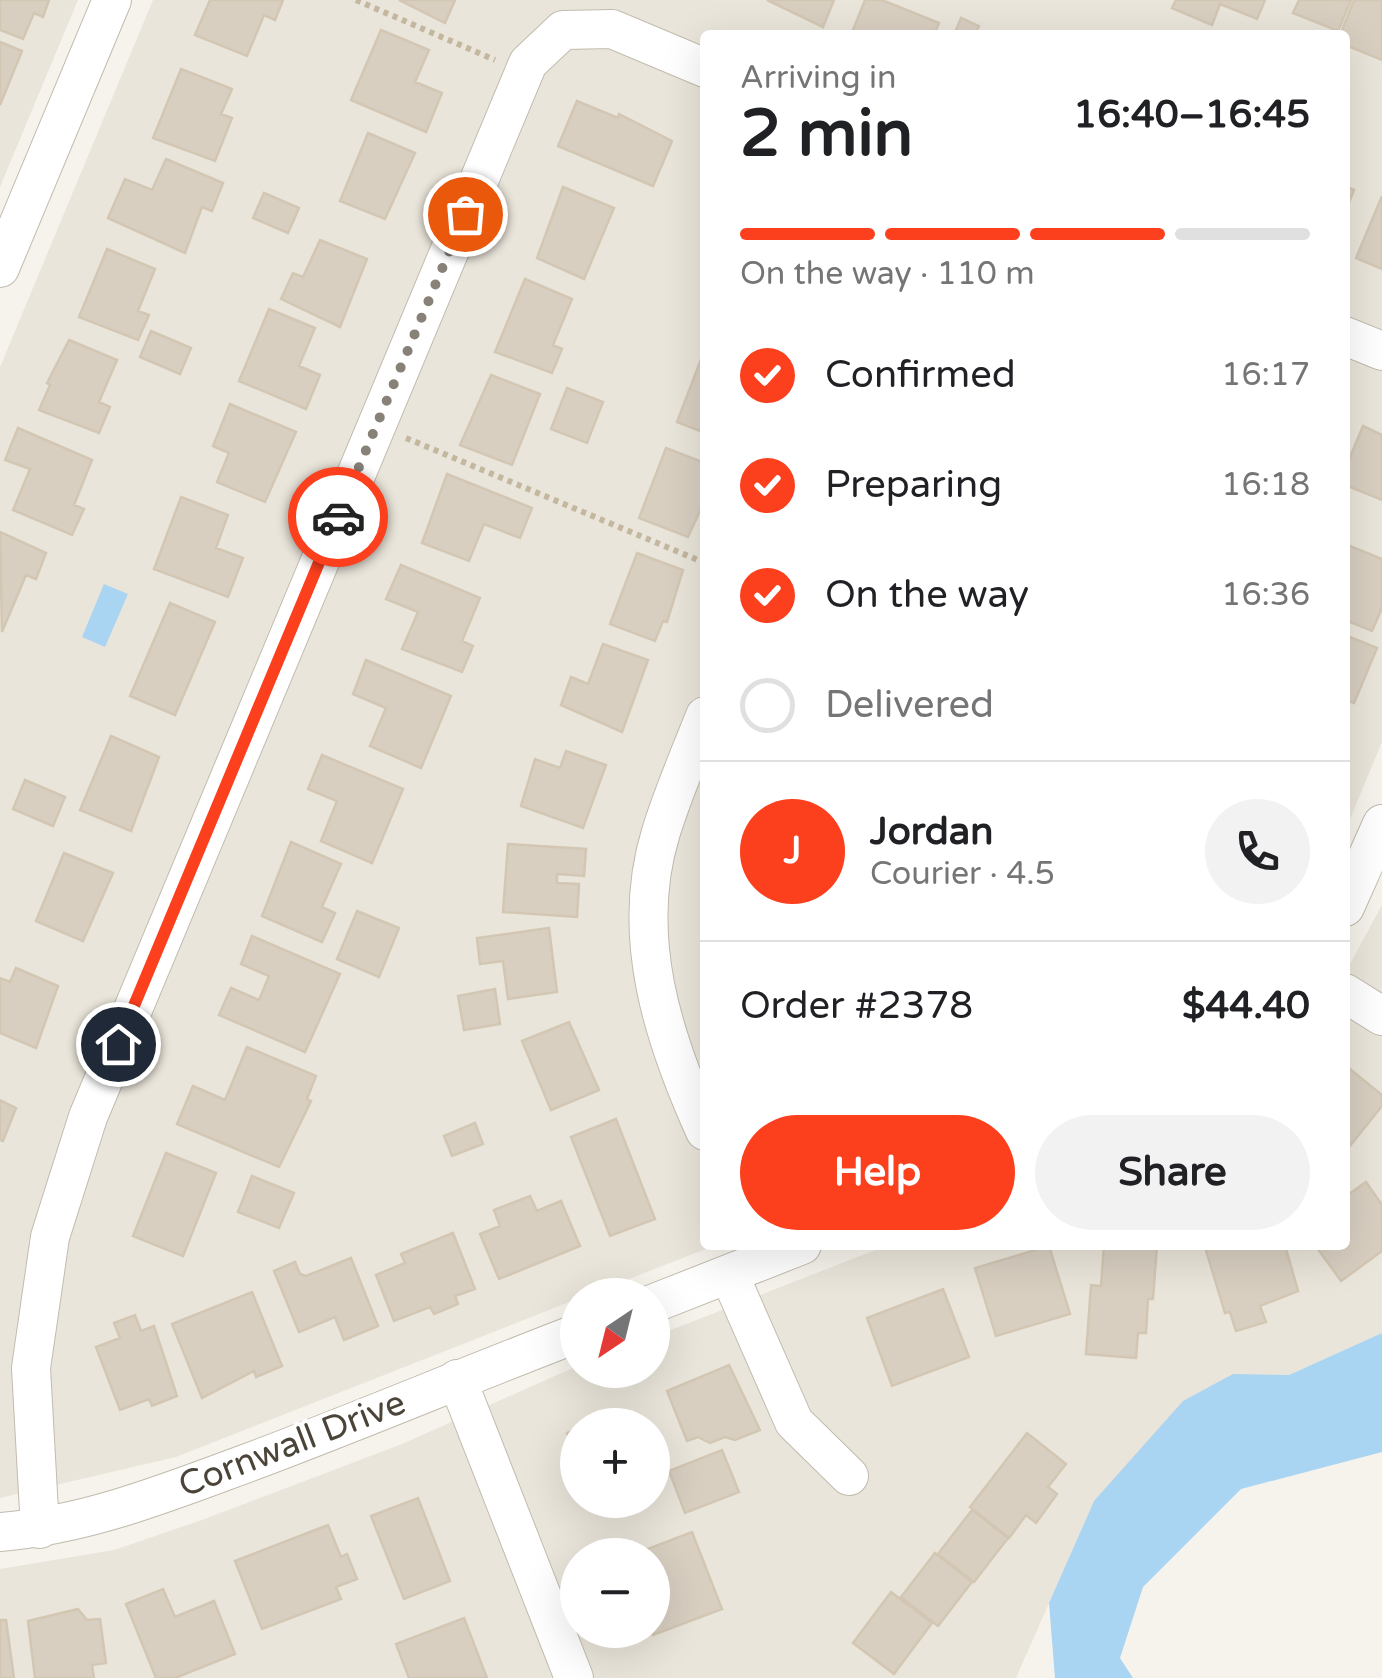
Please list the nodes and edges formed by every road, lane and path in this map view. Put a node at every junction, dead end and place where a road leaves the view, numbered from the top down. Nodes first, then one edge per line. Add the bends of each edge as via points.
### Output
1 (112, 0) edge
2 (356, 0) edge
3 (700, 66) edge
4 (524, 72) junction
5 (0, 268) edge
6 (1350, 338) edge
7 (1382, 352) edge
8 (376, 426) junction
9 (700, 561) edge
10 (700, 729) edge
11 (1382, 824) edge
12 (1350, 896) edge
13 (1350, 996) edge
14 (1382, 1016) edge
15 (700, 1121) edge
16 (784, 1250) edge
17 (749, 1260) edge
18 (670, 1296) edge
19 (560, 1340) edge
20 (458, 1380) junction
21 (849, 1476) dead end
22 (40, 1529) junction
23 (0, 1532) edge
24 (574, 1678) edge

1 - 5 street
2 - 4 path
3 - 4 street via 612,29 579,29 562,30
4 - 8 street
6 - 7 street
8 - 9 path
8 - 22 street via 88,1117 50,1236 31,1368
10 - 15 street via 660,835 648,914 658,1009
11 - 12 street
13 - 14 street
16 - 17 street
17 - 18 street
17 - 21 street via 794,1422
19 - 20 street, Cornwall Drive
20 - 22 street, Cornwall Drive via 194,1483
20 - 24 street
22 - 23 street, Cornwall Drive

